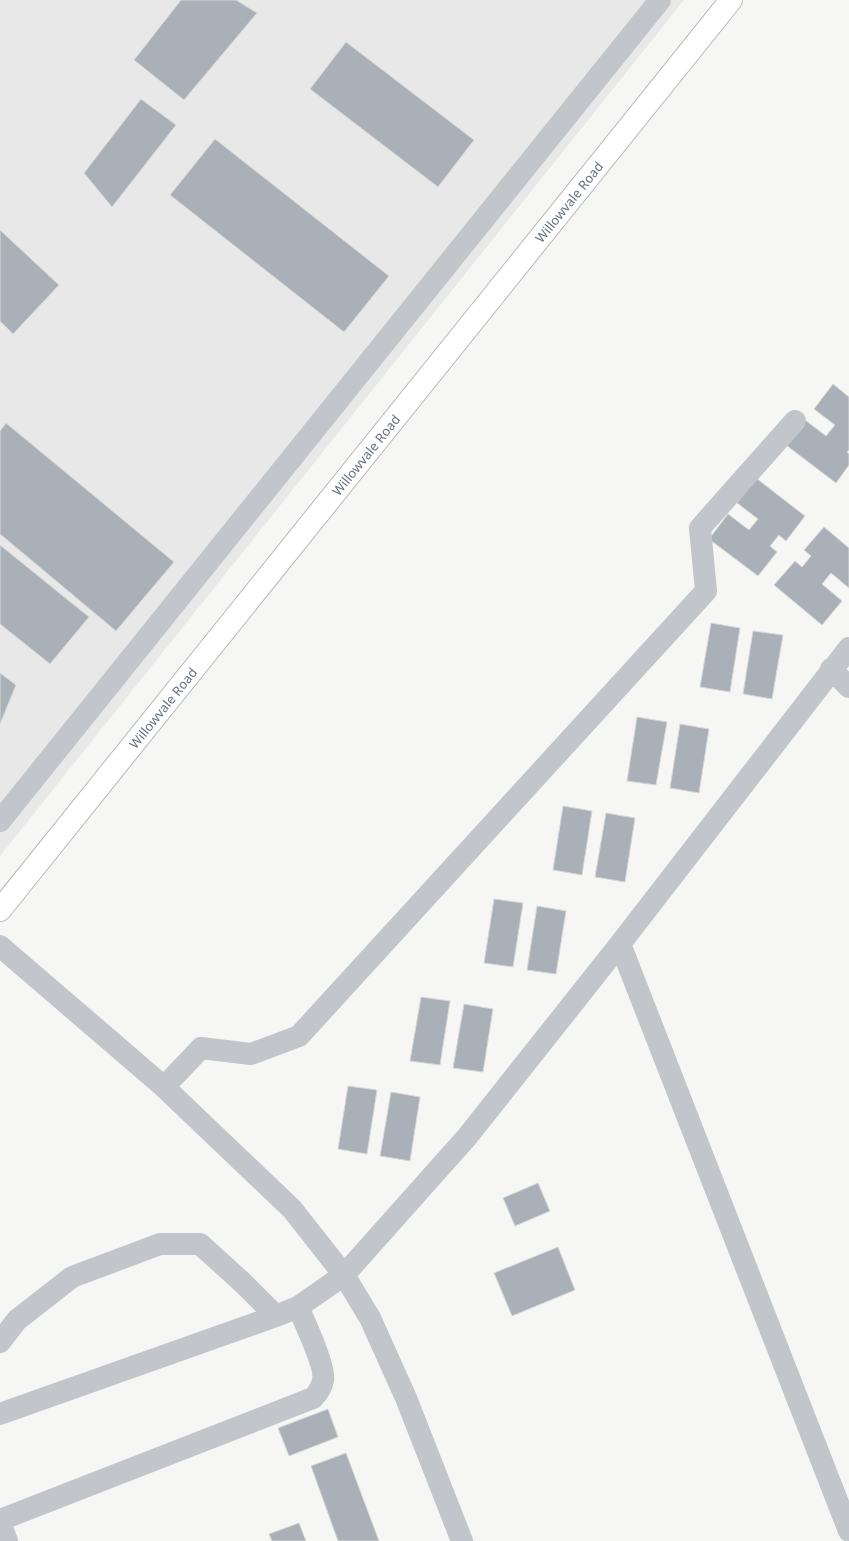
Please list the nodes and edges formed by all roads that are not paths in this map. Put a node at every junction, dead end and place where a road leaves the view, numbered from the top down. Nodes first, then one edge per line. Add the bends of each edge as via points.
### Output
1 (660, 0) edge
2 (731, 0) edge
3 (795, 421) dead end
4 (849, 648) edge
5 (831, 670) junction
6 (849, 687) edge
7 (0, 821) edge
8 (0, 910) edge
9 (620, 944) junction
10 (0, 946) edge
11 (164, 1087) junction
12 (344, 1275) junction
13 (298, 1307) junction
14 (276, 1316) junction
15 (0, 1342) edge
16 (0, 1414) edge
17 (0, 1521) edge
18 (849, 1531) edge
19 (7, 1541) edge
20 (462, 1541) edge

1 - 7 street
2 - 8 main road, Willowvale Road
3 - 11 street via 700,528 706,591 299,1036 251,1054 201,1048
4 - 5 street
5 - 6 street
5 - 9 street
9 - 12 street via 467,1137
9 - 18 street
10 - 11 street
11 - 12 street via 292,1209
12 - 13 street
12 - 20 street via 370,1318 406,1398
13 - 14 street
13 - 17 street via 322,1367 324,1379 320,1390 313,1398
14 - 15 street via 200,1244 160,1244 72,1277 17,1320
14 - 16 street
17 - 19 street

